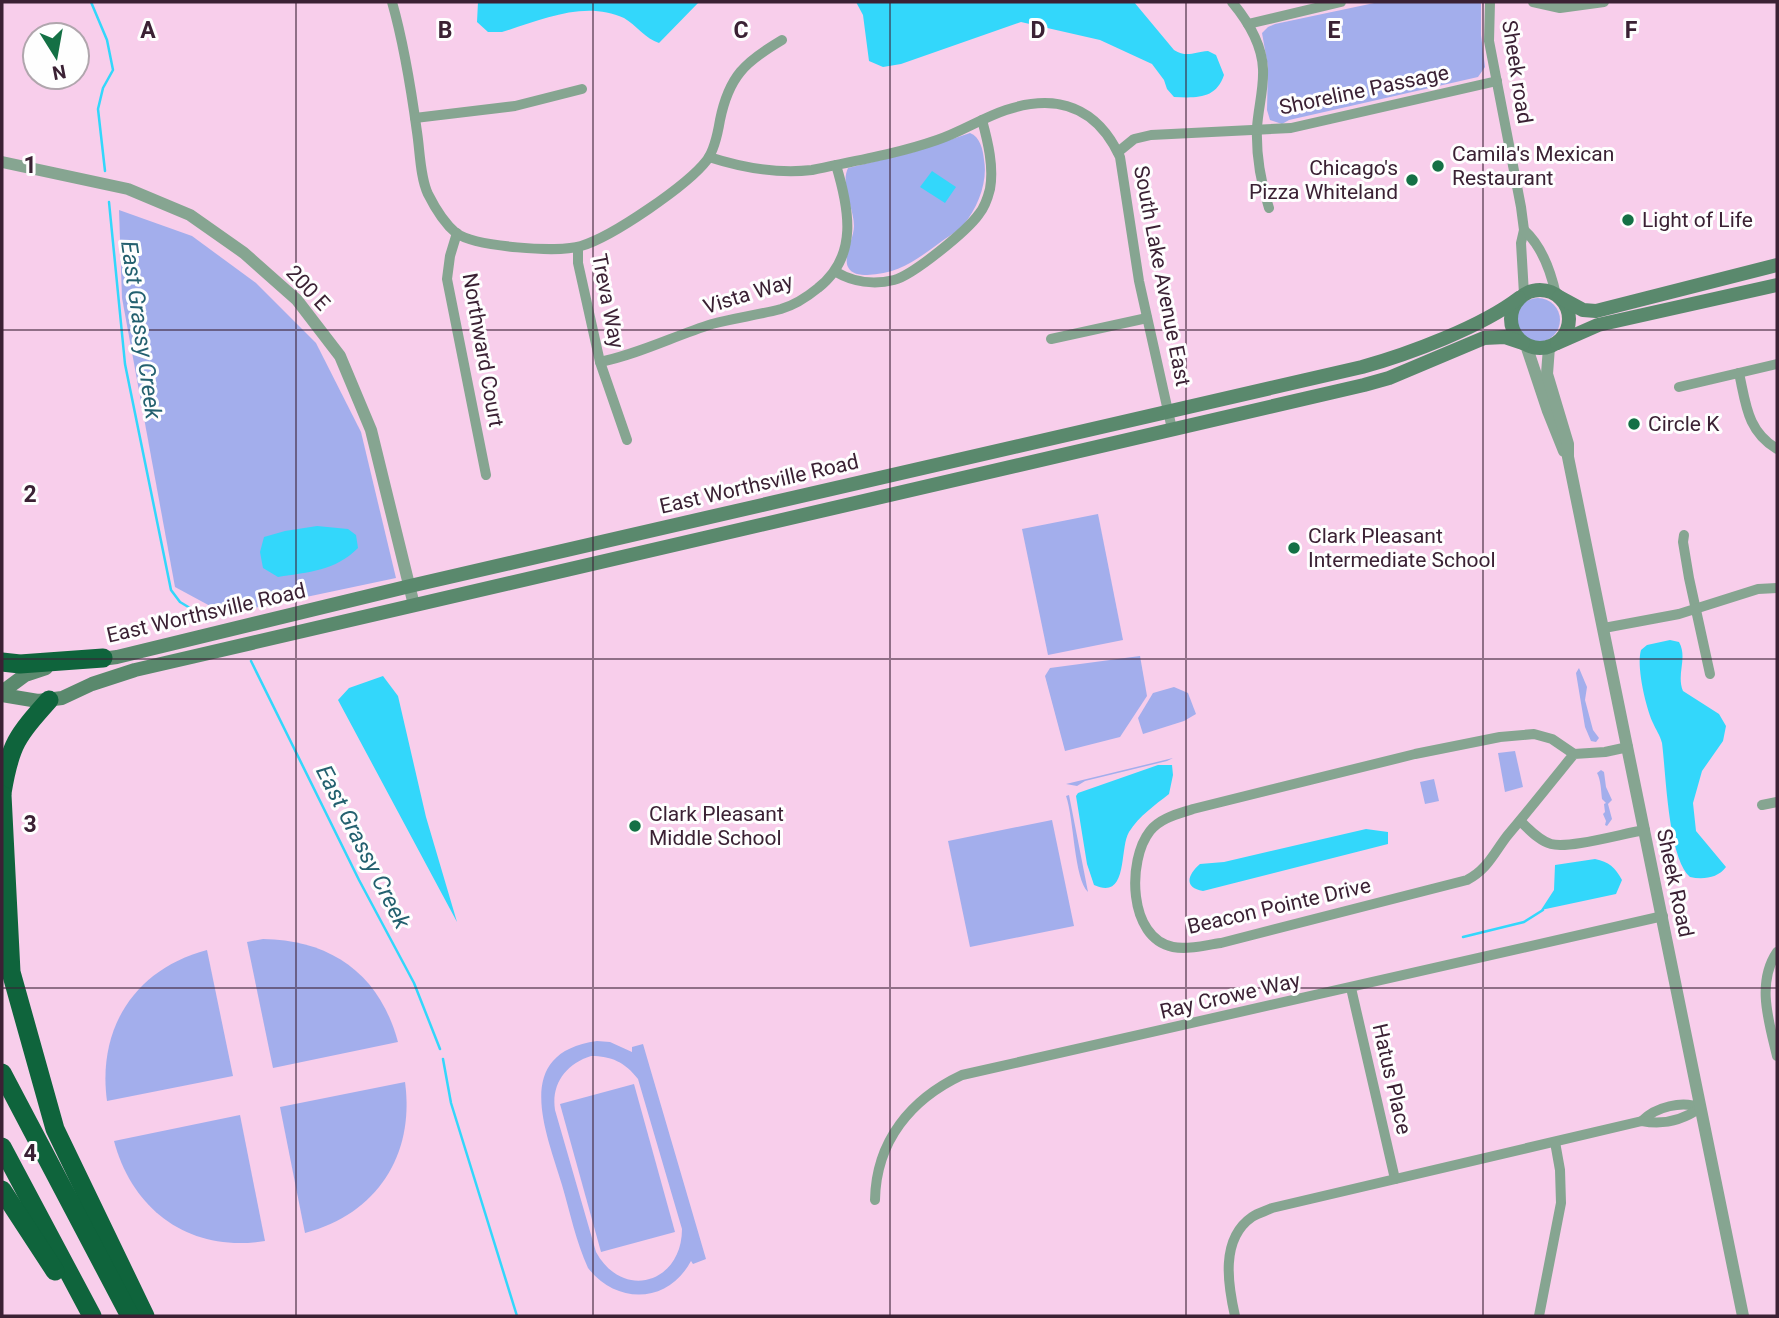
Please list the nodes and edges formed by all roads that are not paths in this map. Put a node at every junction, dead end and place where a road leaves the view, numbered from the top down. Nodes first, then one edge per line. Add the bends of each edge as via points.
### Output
1 (392, 2) edge
2 (1232, 2) edge
3 (1341, 2) edge
4 (1490, 2) edge
5 (1533, 2) edge
6 (1604, 2) edge
7 (1248, 23) junction
8 (782, 40) dead end
9 (1497, 81) junction
10 (582, 89) dead end
11 (415, 118) junction
12 (982, 120) junction
13 (1257, 130) junction
14 (1118, 152) junction
15 (709, 157) junction
16 (2, 162) edge
17 (836, 165) junction
18 (1269, 208) dead end
19 (1524, 230) junction
20 (457, 233) junction
21 (578, 247) junction
22 (1777, 265) edge
23 (836, 272) junction
24 (1777, 285) edge
25 (1522, 296) junction
26 (1558, 296) junction
27 (1147, 318) junction
28 (1051, 339) dead end
29 (1525, 344) junction
30 (1553, 345) junction
31 (600, 362) junction
32 (1777, 364) edge
33 (1739, 373) junction
34 (1679, 387) dead end
35 (1168, 411) junction
36 (1172, 429) junction
37 (627, 440) dead end
38 (1777, 449) edge
39 (1568, 457) junction
40 (486, 475) dead end
41 (1684, 535) dead end
42 (410, 586) junction
43 (1777, 588) edge
44 (414, 605) junction
45 (1695, 610) junction
46 (1604, 628) junction
47 (103, 658) junction
48 (2, 662) edge
49 (1710, 674) dead end
50 (2, 694) edge
51 (49, 700) junction
52 (1628, 747) junction
53 (1574, 754) junction
54 (2, 794) edge
55 (1777, 802) edge
56 (1762, 805) dead end
57 (1520, 821) junction
58 (1645, 830) junction
59 (1663, 916) junction
60 (1777, 952) edge
61 (1351, 988) junction
62 (1777, 1056) edge
63 (2, 1073) edge
64 (1700, 1108) junction
65 (1555, 1142) junction
66 (2, 1147) edge
67 (1395, 1179) junction
68 (2, 1190) edge
69 (876, 1200) dead end
70 (84, 1316) edge
71 (92, 1316) edge
72 (130, 1316) edge
73 (145, 1316) edge
74 (1235, 1316) edge
75 (1539, 1316) edge
76 (1743, 1316) edge

1 - 11 street
2 - 7 street
3 - 7 street
4 - 9 street, Sheek road via 1489,41
5 - 6 street via 1560,8
7 - 13 street via 1263,69
8 - 15 street via 754,56 733,80
9 - 13 street, Shoreline Passage via 1291,128
9 - 19 street, Sheek road
10 - 11 street via 515,106
11 - 20 street via 426,191
12 - 14 street, South Lake Avenue East via 1023,105 1059,103 1079,109 1097,122
12 - 17 street, South Lake Avenue East via 937,140
12 - 23 street via 992,174 979,214 938,251 895,279 861,282
13 - 14 street, Shoreline Passage via 1151,135 1134,139
13 - 18 street via 1261,186
14 - 27 street, South Lake Avenue East
15 - 17 street, South Lake Avenue East via 755,169 792,172
15 - 21 street via 678,189
16 - 42 street, 200 E via 128,189 190,215 244,253 297,300 340,356 371,430
17 - 23 street via 848,215 844,251
19 - 25 street, Sheek road
19 - 26 street, Sheek road via 1535,240
20 - 21 street via 493,244
20 - 40 street, Northward Court via 447,279
21 - 31 street, Treva Way
22 - 26 main road via 1596,311 1583,310
23 - 31 street, Vista Way via 793,305 711,325
24 - 30 main road via 1598,325
25 - 26 main road via 1543,290
25 - 29 main road via 1510,321
25 - 35 main road, East Worthsville Road via 1496,313 1389,359
26 - 30 main road via 1569,320
27 - 28 street
27 - 35 street, South Lake Avenue East
29 - 30 main road
29 - 36 main road, East Worthsville Road via 1505,337 1484,338 1389,378
29 - 39 street, Sheek Road via 1560,446
30 - 39 street, Sheek Road via 1547,374
31 - 37 street, Treva Way
32 - 33 street
33 - 34 street
33 - 38 street via 1755,429
35 - 36 street, South Lake Avenue East
35 - 42 main road, East Worthsville Road
36 - 44 main road, East Worthsville Road
39 - 46 street, Sheek Road
41 - 45 street
42 - 44 street, 200 E
42 - 47 main road, East Worthsville Road
43 - 45 street via 1758,589
44 - 51 main road, East Worthsville Road via 135,670
45 - 46 street
45 - 49 street
46 - 52 street, Sheek Road
47 - 48 highway
47 - 50 main road, East Worthsville Road via 38,670
50 - 51 main road, East Worthsville Road
51 - 54 highway via 13,746
52 - 53 street
52 - 58 street, Sheek Road
53 - 57 street, Beacon Pointe Drive
53 - 57 street, Beacon Pointe Drive via 1552,739 1534,734 1500,737 1193,809 1151,829 1134,868 1135,891 1152,936 1170,947 1221,943 1466,880 1479,874
54 - 73 highway via 11,972 55,1129
55 - 56 street
57 - 58 street via 1551,844
58 - 59 street, Sheek Road
59 - 61 street, Ray Crowe Way
59 - 64 street, Sheek Road
60 - 62 street via 1764,987
61 - 67 street, Hatus Place
61 - 69 street, Ray Crowe Way via 962,1075 921,1100 902,1119 881,1162
63 - 72 highway
64 - 65 street via 1677,1105 1652,1112 1642,1121
64 - 76 street, Sheek Road
65 - 67 street
65 - 75 street via 1561,1203
66 - 71 highway
67 - 74 street via 1272,1208 1251,1218 1238,1233 1227,1271
68 - 70 highway

